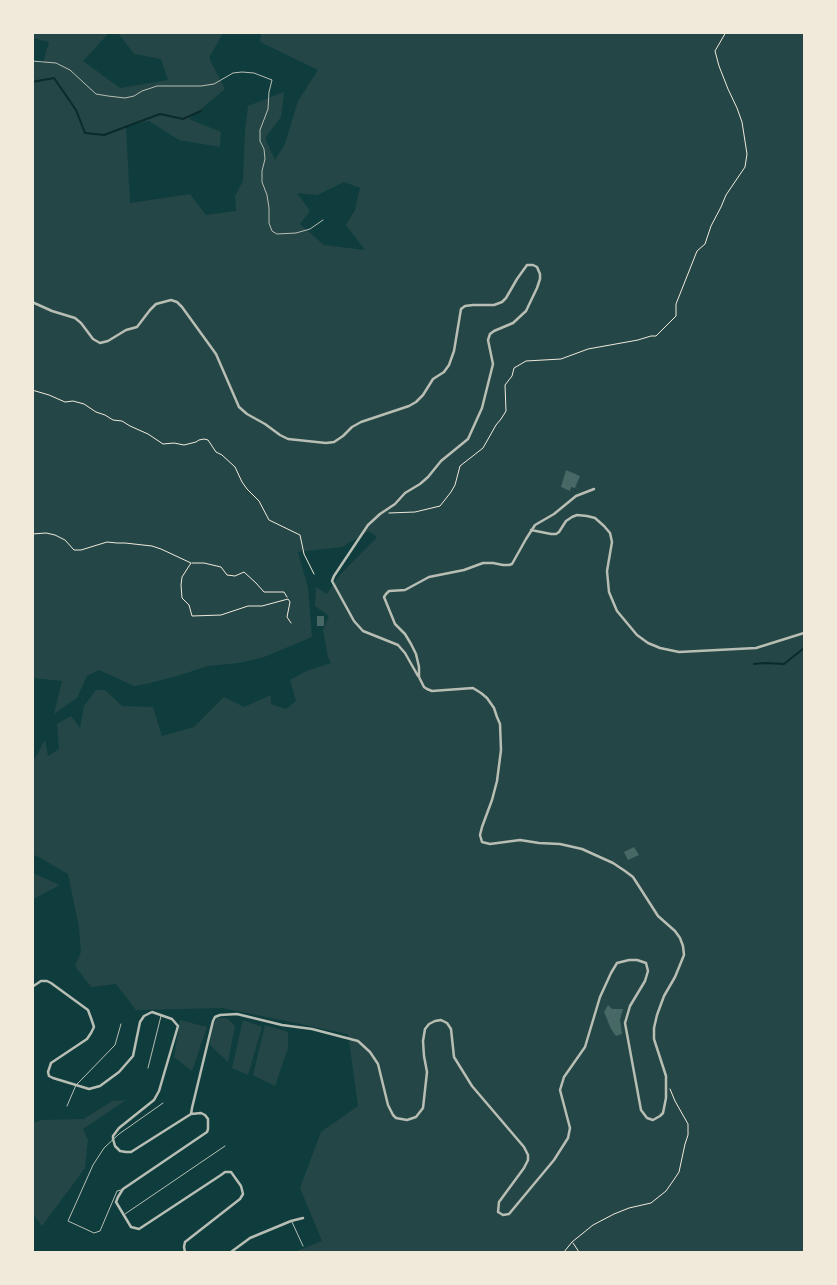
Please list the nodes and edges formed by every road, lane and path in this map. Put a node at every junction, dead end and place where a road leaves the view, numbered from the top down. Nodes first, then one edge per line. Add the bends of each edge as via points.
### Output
1 (726, 32) edge
2 (32, 61) edge
3 (323, 220) dead end
4 (32, 302) edge
5 (32, 390) edge
6 (594, 489) dead end
7 (380, 514) junction
8 (531, 530) junction
9 (32, 534) edge
10 (191, 563) junction
11 (314, 574) dead end
12 (288, 598) junction
13 (291, 623) dead end
14 (804, 633) edge
15 (419, 677) junction
16 (32, 987) edge
17 (161, 1016) junction
18 (121, 1024) dead end
19 (148, 1068) dead end
20 (666, 1076) junction
21 (76, 1086) junction
22 (163, 1103) dead end
23 (67, 1106) dead end
24 (191, 1114) junction
25 (113, 1139) junction
26 (226, 1146) dead end
27 (123, 1189) junction
28 (123, 1215) junction
29 (303, 1218) dead end
30 (291, 1221) junction
31 (572, 1242) junction
32 (303, 1246) dead end
33 (185, 1252) edge
34 (231, 1252) edge
35 (564, 1252) edge
36 (580, 1252) edge

1 - 7 path via 715,51 742,122 747,154 745,167 726,195 705,244 696,251 676,304 676,316 656,336 588,349 561,359 526,361 514,368 505,385 506,411 483,448 460,466 455,485 440,506 415,512
2 - 3 lane via 56,64 70,70 96,94 125,98 157,86 214,84 233,73 254,74 272,80 268,109 260,130 265,159 262,182 267,194 269,223 277,234 296,233
4 - 7 street via 75,318 93,339 100,342 137,327 156,304 176,302 216,354 239,407 288,439 326,443 334,442 361,422 416,402 433,379 449,365 461,309 502,302 527,265 533,265 539,270 540,279 526,311 513,323 490,334 488,340 494,364 482,408 468,439 420,484
5 - 11 path via 65,402 73,400 84,404 163,444 184,445 208,440 216,452 235,467 269,520 300,535 304,554
6 - 8 street via 576,496
7 - 15 street via 368,525 332,582 354,621 363,630 398,645
8 - 14 street via 556,534 566,521 577,515 595,518 604,526 612,542 607,571 609,592 617,611 637,635 660,648 678,652 756,648
8 - 15 street via 509,566 483,563 429,577 405,590 386,594 384,597 395,624 414,649
9 - 10 path via 55,535 74,550 107,542 152,546
10 - 12 path via 221,567 228,575 244,572 264,592 284,592
10 - 12 path via 181,585 182,598 189,605 192,616 221,615
12 - 13 path via 287,617
15 - 20 street via 424,687 432,691 473,688 486,698 498,717 501,750 497,781 480,835 482,842 520,840 560,844 582,849 606,860 633,877 658,916 680,938 684,955 664,996 654,1028 654,1039
16 - 21 street via 41,981 52,983 88,1010 92,1018 94,1027 87,1039 49,1067 50,1076
17 - 19 lane
17 - 21 street via 152,1012 144,1016 132,1056 119,1072 100,1086 89,1089
17 - 25 street via 172,1019 178,1026 159,1091 154,1100 119,1128
18 - 21 lane via 115,1045
20 - 24 street via 663,1113 653,1120 647,1118 640,1110 625,1023 648,971 646,963 637,960 617,963 600,997 584,1047 561,1084 570,1128 568,1138 509,1214 503,1215 498,1212 499,1202 524,1168 528,1154 472,1086 454,1057 450,1029 441,1020 425,1029 423,1042 427,1072 423,1108 416,1117 407,1120 393,1115 378,1064 358,1041 237,1014 220,1015 213,1021
20 - 31 path via 688,1124 679,1172 666,1191 651,1203 614,1214
21 - 23 lane
22 - 25 lane
24 - 25 street via 131,1152 120,1151
24 - 27 street via 205,1115 208,1130
25 - 27 lane via 93,1165 68,1222 94,1233 100,1231 117,1191
26 - 28 lane
27 - 28 street via 116,1202
28 - 33 street via 131,1227 139,1229 225,1172 231,1172 241,1186 240,1199 186,1242
29 - 30 street
30 - 32 lane
30 - 34 street via 250,1238
31 - 35 path
31 - 36 path

